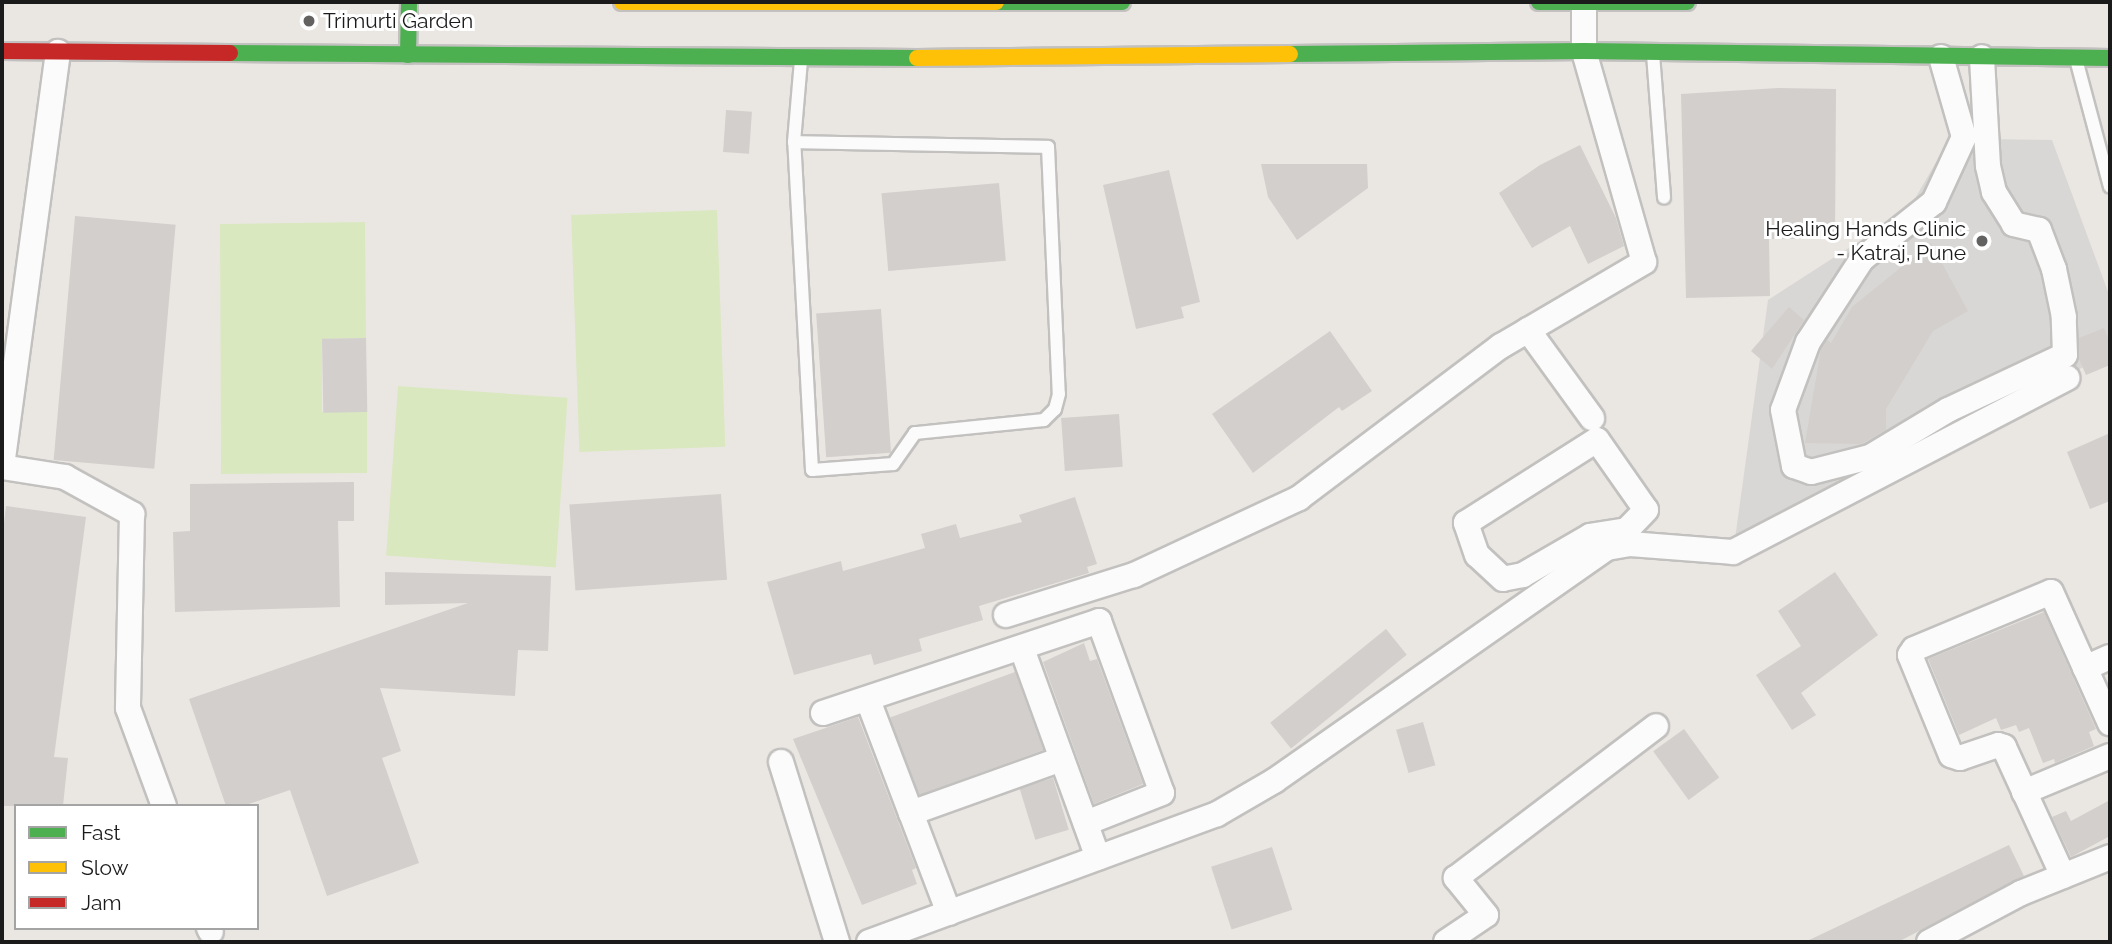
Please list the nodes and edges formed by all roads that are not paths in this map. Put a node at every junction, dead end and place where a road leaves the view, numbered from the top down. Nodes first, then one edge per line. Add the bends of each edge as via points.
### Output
1 (409, 2) edge
2 (622, 2) edge
3 (1122, 2) edge
4 (1539, 2) edge
5 (1584, 2) edge
6 (1687, 2) edge
7 (2, 51) edge
8 (1584, 51) junction
9 (58, 52) junction
10 (1653, 54) junction
11 (408, 55) junction
12 (1941, 57) junction
13 (1982, 57) junction
14 (2076, 58) junction
15 (2110, 58) edge
16 (801, 59) junction
17 (794, 142) junction
18 (2110, 187) edge
19 (1664, 198) dead end
20 (1528, 330) junction
21 (2067, 378) dead end
22 (1592, 418) dead end
23 (2, 468) edge
24 (1628, 537) junction
25 (1006, 615) dead end
26 (1022, 649) junction
27 (2110, 657) edge
28 (2085, 668) junction
29 (868, 700) junction
30 (823, 713) dead end
31 (2110, 723) edge
32 (1656, 726) dead end
33 (2110, 756) edge
34 (1062, 759) junction
35 (781, 762) dead end
36 (2024, 792) junction
37 (163, 804) edge
38 (911, 813) junction
39 (1086, 823) junction
40 (2110, 857) edge
41 (1098, 858) junction
42 (2063, 876) junction
43 (949, 913) junction
44 (837, 942) edge
45 (869, 942) edge
46 (1446, 942) edge
47 (1929, 942) edge

1 - 11 main road
2 - 3 main road
4 - 5 main road
5 - 6 main road
5 - 8 street
7 - 9 main road
8 - 10 main road
8 - 16 main road
8 - 20 street via 1644,262
9 - 11 main road
9 - 23 street
10 - 12 main road
10 - 19 lane
11 - 16 main road
12 - 13 main road
12 - 13 street via 1965,137 1934,202 1863,260 1808,342 1783,410 1794,466 1811,472 1870,457 1948,410 2065,355 2064,317 2054,269 2039,230 2014,224 1994,192 1988,166
13 - 14 main road
14 - 15 main road
14 - 18 lane
16 - 17 lane
17 - 17 lane via 812,470 893,464 915,433 1044,420 1055,409 1059,394 1048,147
20 - 22 street
20 - 25 street via 1299,498 1134,575
21 - 24 street via 1732,552
23 - 37 street via 65,477 132,514 128,708
24 - 24 street via 1646,510 1597,440 1466,523 1477,555 1503,579 1523,575 1590,536
24 - 41 street via 1274,780 1217,814
26 - 29 street
26 - 34 street
26 - 39 street via 1099,621 1162,793
27 - 28 street
28 - 31 street
28 - 36 street via 2051,592 1914,649 1910,655 1951,755 1960,758 2002,746
29 - 30 street
29 - 38 street
32 - 46 street via 1456,878 1486,915
33 - 36 street
34 - 38 street
34 - 39 street
35 - 44 street
36 - 42 street
38 - 43 street
39 - 41 street
40 - 42 street
41 - 43 street
42 - 47 street
43 - 45 street

